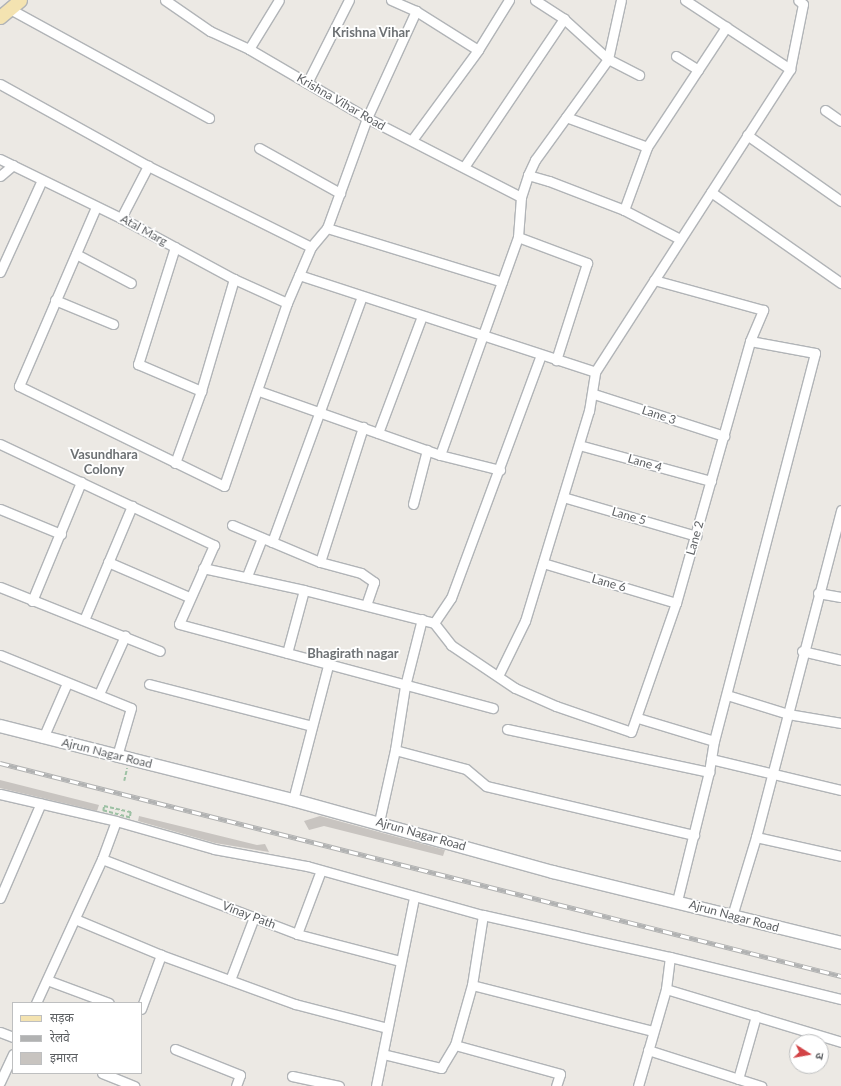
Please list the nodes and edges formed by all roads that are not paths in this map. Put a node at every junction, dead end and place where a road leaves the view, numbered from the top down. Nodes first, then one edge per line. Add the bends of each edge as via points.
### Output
1 (20, 0) edge
2 (166, 0) edge
3 (279, 0) edge
4 (349, 0) edge
5 (391, 0) edge
6 (509, 0) edge
7 (535, 0) edge
8 (621, 0) edge
9 (684, 0) edge
10 (798, 0) edge
11 (176, 2) edge
12 (10, 8) junction
13 (416, 11) junction
14 (0, 17) edge
15 (564, 19) junction
16 (726, 27) junction
17 (249, 49) junction
18 (478, 50) junction
19 (676, 56) dead end
20 (608, 59) junction
21 (790, 68) junction
22 (698, 70) junction
23 (639, 76) dead end
24 (307, 83) junction
25 (0, 84) edge
26 (825, 110) dead end
27 (566, 117) junction
28 (210, 118) dead end
29 (367, 118) junction
30 (841, 121) edge
31 (747, 135) junction
32 (412, 140) junction
33 (647, 147) junction
34 (259, 148) dead end
35 (0, 159) edge
36 (12, 165) junction
37 (148, 166) junction
38 (464, 167) junction
39 (528, 175) junction
40 (0, 176) edge
41 (42, 180) junction
42 (711, 192) junction
43 (340, 193) junction
44 (521, 197) junction
45 (841, 201) edge
46 (96, 207) junction
47 (624, 210) junction
48 (121, 218) junction
49 (327, 228) junction
50 (518, 237) junction
51 (680, 239) junction
52 (175, 247) junction
53 (311, 247) junction
54 (76, 254) junction
55 (0, 272) edge
56 (299, 275) junction
57 (234, 279) junction
58 (654, 280) junction
59 (502, 282) junction
60 (131, 283) dead end
61 (841, 283) edge
62 (362, 296) junction
63 (55, 300) junction
64 (287, 303) junction
65 (422, 316) junction
66 (113, 324) dead end
67 (483, 337) junction
68 (750, 341) junction
69 (541, 355) junction
70 (556, 360) junction
71 (595, 372) junction
72 (201, 391) junction
73 (259, 391) junction
74 (594, 394) junction
75 (321, 413) junction
76 (363, 427) junction
77 (378, 433) junction
78 (724, 436) junction
79 (0, 444) edge
80 (579, 445) junction
81 (427, 450) junction
82 (440, 455) junction
83 (175, 463) junction
84 (500, 470) junction
85 (711, 481) junction
86 (81, 482) junction
87 (563, 497) junction
88 (413, 504) dead end
89 (132, 506) junction
90 (0, 509) edge
91 (841, 510) edge
92 (232, 525) dead end
93 (61, 534) junction
94 (696, 536) junction
95 (262, 538) junction
96 (272, 542) junction
97 (108, 562) junction
98 (320, 562) junction
99 (543, 563) junction
100 (203, 568) junction
101 (247, 576) junction
102 (0, 587) edge
103 (304, 590) junction
104 (818, 593) junction
105 (190, 597) junction
106 (841, 597) edge
107 (32, 601) junction
108 (676, 603) junction
109 (366, 605) junction
110 (422, 619) junction
111 (84, 620) junction
112 (434, 623) junction
113 (125, 636) junction
114 (160, 651) dead end
115 (802, 651) junction
116 (288, 653) junction
117 (0, 655) edge
118 (841, 660) edge
119 (328, 666) junction
120 (498, 676) junction
121 (67, 683) junction
122 (149, 684) dead end
123 (405, 686) junction
124 (99, 694) junction
125 (728, 695) junction
126 (493, 708) dead end
127 (788, 714) junction
128 (638, 718) junction
129 (841, 723) edge
130 (0, 726) edge
131 (312, 726) junction
132 (507, 729) dead end
133 (43, 738) junction
134 (714, 741) junction
135 (395, 750) junction
136 (117, 756) junction
137 (711, 758) junction
138 (709, 772) junction
139 (771, 775) junction
140 (841, 790) edge
141 (0, 794) edge
142 (294, 800) junction
143 (41, 804) junction
144 (116, 821) junction
145 (378, 822) junction
146 (694, 835) junction
147 (756, 837) junction
148 (841, 856) edge
149 (102, 859) junction
150 (321, 870) junction
151 (414, 897) junction
152 (0, 898) edge
153 (677, 901) junction
154 (484, 915) junction
155 (732, 916) junction
156 (254, 917) junction
157 (75, 920) junction
158 (297, 934) junction
159 (841, 943) edge
160 (162, 955) junction
161 (670, 957) junction
162 (400, 961) junction
163 (47, 980) junction
164 (230, 980) junction
165 (472, 985) junction
166 (666, 989) junction
167 (841, 999) edge
168 (36, 1002) edge
169 (107, 1002) edge
170 (142, 1006) edge
171 (756, 1016) junction
172 (387, 1028) junction
173 (654, 1031) junction
174 (0, 1032) edge
175 (12, 1037) edge
176 (841, 1042) edge
177 (455, 1045) junction
178 (175, 1049) dead end
179 (648, 1050) junction
180 (383, 1054) junction
181 (12, 1056) edge
182 (116, 1076) edge
183 (292, 1076) dead end
184 (738, 1079) junction
185 (0, 1082) edge
186 (135, 1086) edge
187 (236, 1086) edge
188 (339, 1086) edge
189 (376, 1086) edge
190 (556, 1086) edge
191 (638, 1086) edge
192 (761, 1086) edge

1 - 12 main road
2 - 11 street, Krishna Vihar Road
3 - 17 street
4 - 24 street
5 - 13 street
6 - 18 street
7 - 15 street
8 - 20 street
9 - 16 street
10 - 21 street via 803,4
11 - 17 street, Krishna Vihar Road via 210,31
12 - 14 main road
12 - 28 street
13 - 18 street
13 - 29 street
15 - 20 street
15 - 38 street
16 - 21 street
16 - 22 street
17 - 24 street, Krishna Vihar Road
18 - 32 street
19 - 22 street
20 - 23 street
20 - 27 street
21 - 31 street
22 - 33 street
24 - 29 street, Krishna Vihar Road
25 - 37 street
26 - 30 street
27 - 33 street
27 - 39 street via 535,160
29 - 32 street, Krishna Vihar Road
29 - 43 street
31 - 42 street
31 - 45 street
32 - 38 street, Krishna Vihar Road
33 - 47 street
34 - 43 street
35 - 36 street, Atal Marg
36 - 40 street
36 - 41 street, Atal Marg
37 - 48 street
37 - 53 street
38 - 44 street, Krishna Vihar Road
39 - 44 street
39 - 47 street via 549,180
41 - 46 street, Atal Marg
41 - 55 street
42 - 51 street
42 - 61 street
43 - 49 street
44 - 50 street
46 - 48 street, Atal Marg
46 - 54 street
47 - 51 street
48 - 52 street, Atal Marg
49 - 53 street
49 - 59 street
50 - 59 street
50 - 70 street via 587,263
51 - 58 street
52 - 57 street, Atal Marg
52 - 72 street via 138,364
53 - 56 street
54 - 60 street
54 - 63 street
56 - 62 street
56 - 64 street
57 - 64 street, Atal Marg
57 - 72 street
58 - 68 street, Lane 2 via 763,310
58 - 71 street
59 - 67 street
62 - 65 street
62 - 75 street
63 - 66 street
63 - 83 street via 19,386
64 - 73 street
65 - 67 street
65 - 77 street
67 - 69 street
67 - 82 street
68 - 78 street, Lane 2
68 - 125 street via 815,353
69 - 70 street
69 - 84 street
70 - 71 street
71 - 74 street
72 - 83 street
73 - 75 street
73 - 83 street via 224,486
74 - 78 street, Lane 3
74 - 80 street
75 - 76 street
75 - 96 street
76 - 77 street
76 - 98 street
77 - 81 street
78 - 85 street, Lane 2
79 - 86 street
80 - 85 street, Lane 4
80 - 87 street
81 - 82 street
81 - 88 street
82 - 84 street
84 - 112 street via 451,598
85 - 94 street, Lane 2
86 - 89 street
86 - 93 street
87 - 94 street, Lane 5
87 - 99 street
89 - 97 street
89 - 100 street via 214,545
90 - 93 street
91 - 104 street
92 - 95 street
93 - 107 street
94 - 108 street, Lane 2
95 - 96 street
95 - 101 street
96 - 98 street
97 - 105 street
97 - 111 street
98 - 109 street via 361,573 374,582
99 - 108 street, Lane 6
99 - 120 street via 526,621
100 - 101 street
100 - 105 street
101 - 103 street
102 - 107 street
103 - 109 street
103 - 116 street
104 - 106 street
104 - 115 street
105 - 116 street via 179,624
107 - 111 street
108 - 128 street, Lane 2
109 - 110 street
110 - 112 street
110 - 123 street
111 - 113 street
112 - 120 street via 451,645
113 - 114 street
113 - 124 street
115 - 118 street
115 - 127 street
116 - 119 street
117 - 121 street
119 - 123 street
119 - 131 street
120 - 128 street, Lane 2 via 515,688 556,706 631,732
121 - 124 street
121 - 133 street
122 - 131 street
123 - 126 street
123 - 135 street
124 - 136 street via 131,708
125 - 127 street
125 - 134 street
127 - 129 street
127 - 139 street
128 - 134 street
130 - 133 street, Ajrun Nagar Road
131 - 142 street
132 - 138 street
133 - 136 street, Ajrun Nagar Road
134 - 137 street
135 - 145 street
135 - 146 street via 466,770 486,786
136 - 142 street, Ajrun Nagar Road
137 - 138 street
137 - 139 street
138 - 146 street
139 - 140 street
139 - 147 street
141 - 143 street
142 - 145 street, Ajrun Nagar Road
143 - 144 street
143 - 152 street
144 - 149 street
144 - 150 street via 214,849
145 - 153 street, Ajrun Nagar Road via 553,872
146 - 153 street
147 - 148 street
147 - 155 street
149 - 156 street, Vinay Path
149 - 157 street
150 - 151 street
150 - 158 street
151 - 154 street
151 - 162 street
153 - 155 street, Ajrun Nagar Road
154 - 161 street
154 - 165 street
155 - 159 street, Ajrun Nagar Road
156 - 158 street, Vinay Path
156 - 164 street
157 - 160 street
157 - 163 street
158 - 162 street, Vinay Path
160 - 164 street
160 - 170 street
161 - 166 street
161 - 167 street
162 - 172 street
163 - 168 street
163 - 169 street
164 - 172 street via 295,1004
165 - 173 street
165 - 177 street
166 - 171 street
166 - 173 street
171 - 176 street
171 - 184 street
172 - 180 street
173 - 179 street
174 - 175 street
177 - 180 street via 441,1068
177 - 190 street via 560,1074
178 - 187 street via 240,1075
179 - 184 street
179 - 191 street
180 - 189 street
181 - 185 street
182 - 186 street
183 - 188 street
184 - 192 street

